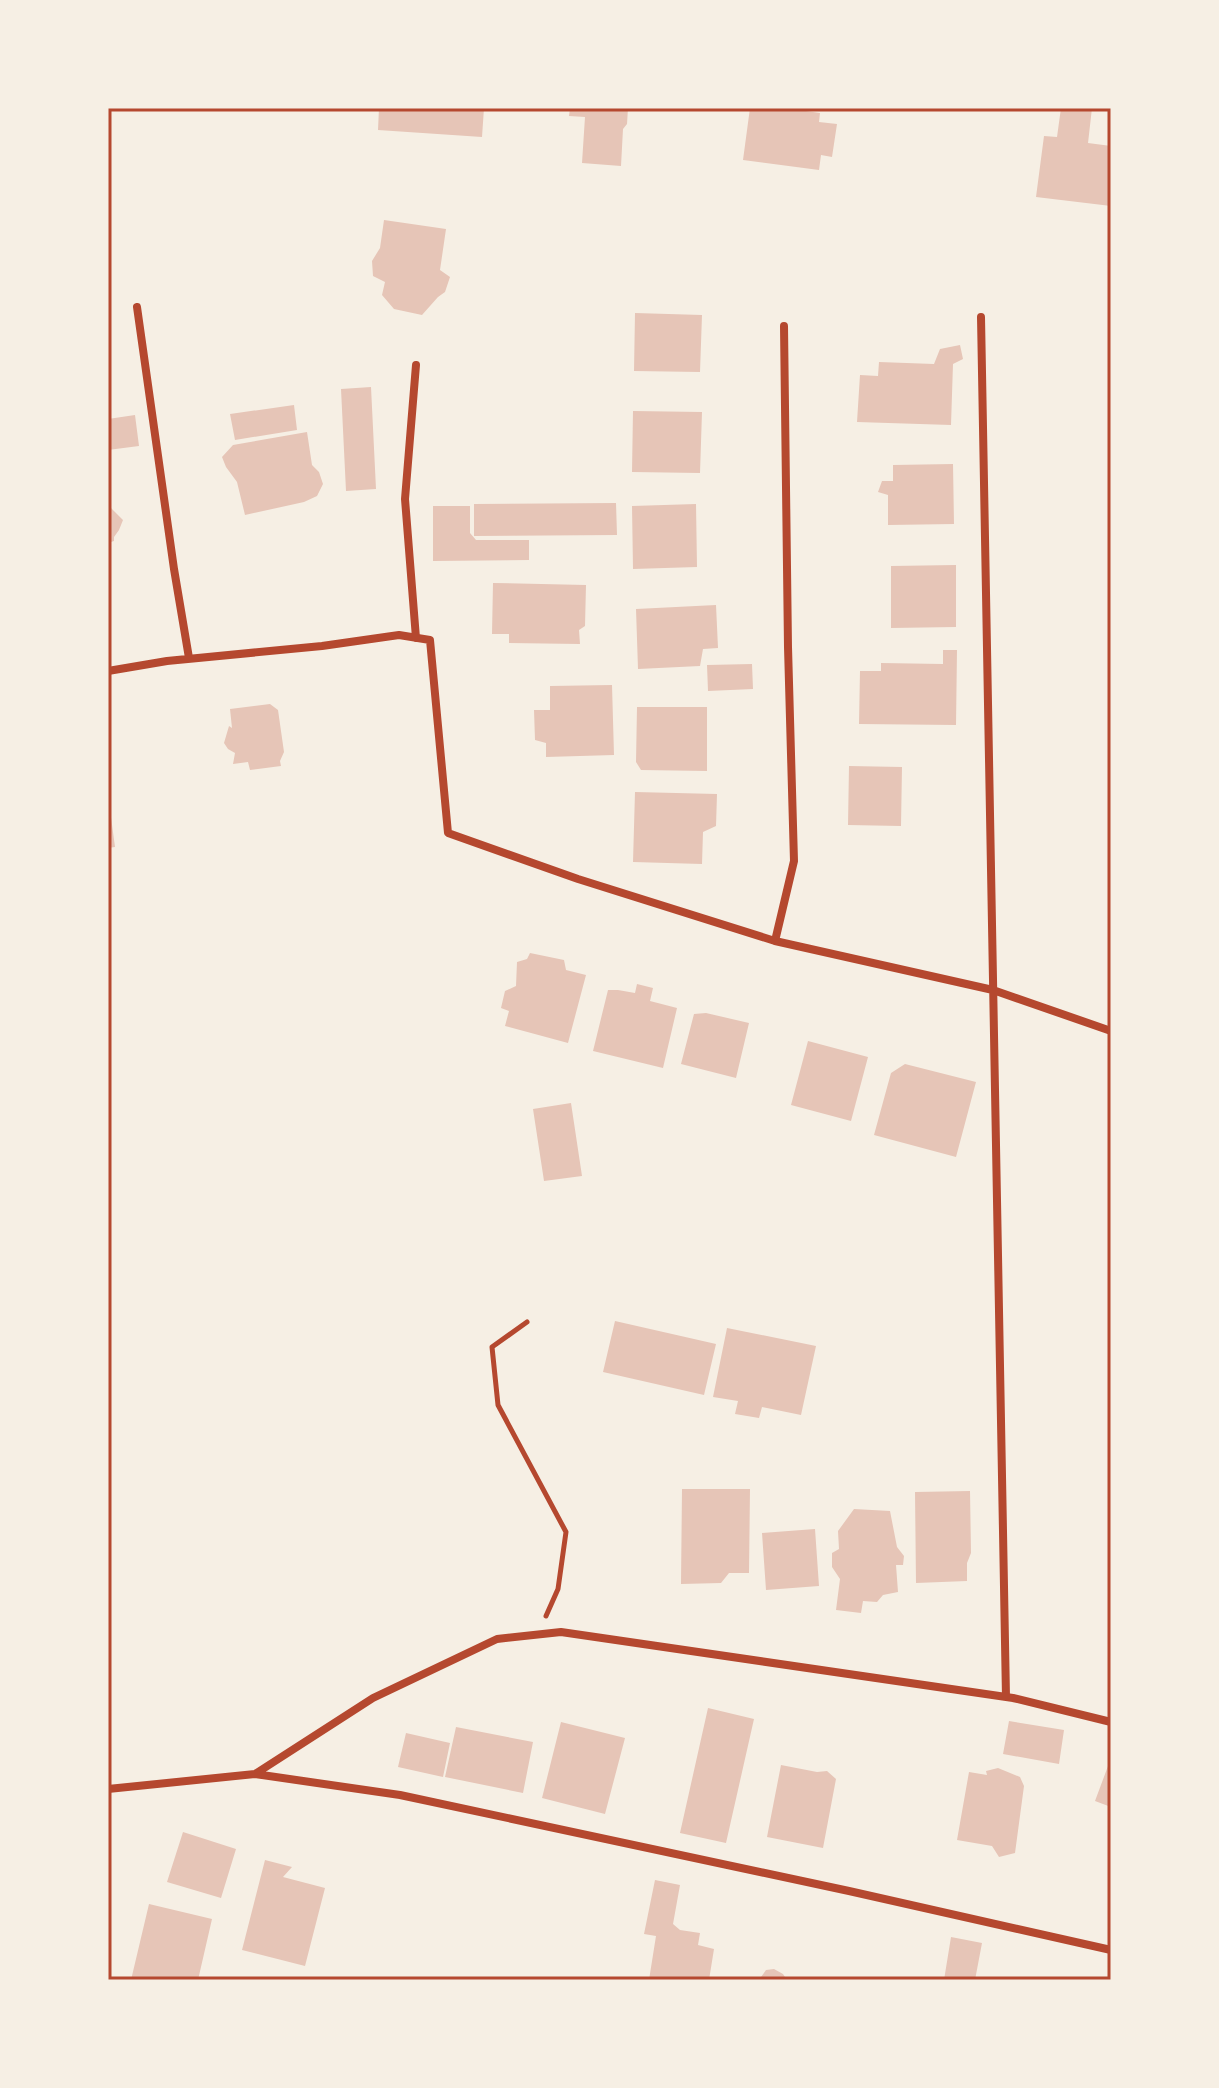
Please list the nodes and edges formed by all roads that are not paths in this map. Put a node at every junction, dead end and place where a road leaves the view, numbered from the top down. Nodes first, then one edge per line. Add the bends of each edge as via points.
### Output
1 (137, 307) dead end
2 (981, 317) dead end
3 (784, 326) dead end
4 (416, 365) dead end
5 (416, 638) junction
6 (189, 658) junction
7 (108, 671) edge
8 (775, 941) junction
9 (993, 990) junction
10 (1111, 1031) edge
11 (1006, 1697) junction
12 (1111, 1722) edge
13 (255, 1774) junction
14 (108, 1789) edge
15 (1111, 1950) edge

1 - 6 street
2 - 9 street
3 - 8 street via 794,861
4 - 5 street via 405,499
5 - 6 street via 399,635
5 - 8 street via 430,640 448,833
6 - 7 street
8 - 9 street
9 - 10 street
9 - 11 street
11 - 12 street
11 - 13 street via 561,1632 497,1639 373,1698
13 - 14 street
13 - 15 street via 400,1795

